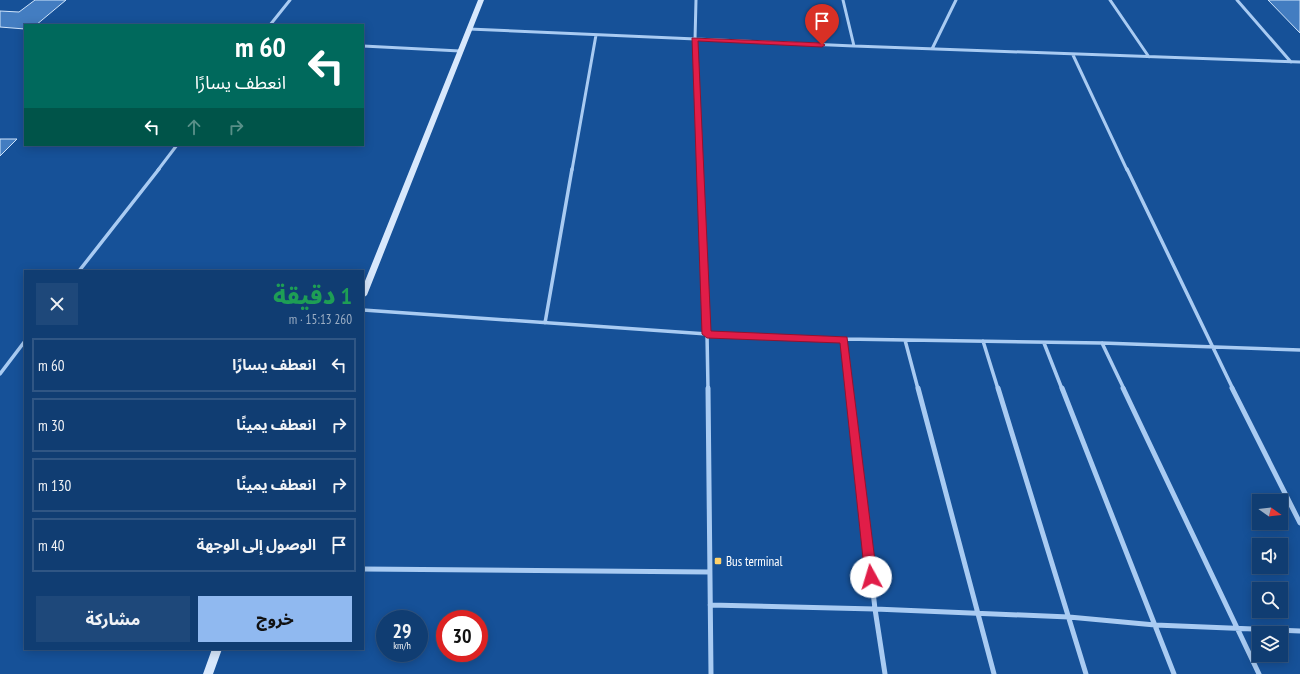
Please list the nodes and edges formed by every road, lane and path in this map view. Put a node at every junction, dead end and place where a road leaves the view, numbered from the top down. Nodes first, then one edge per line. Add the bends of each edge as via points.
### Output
1 (290, 0) edge
2 (481, 0) edge
3 (696, 0) edge
4 (843, 0) edge
5 (956, 0) edge
6 (1110, 0) edge
7 (1237, 0) edge
8 (271, 24) edge
9 (468, 29) junction
10 (596, 35) junction
11 (694, 40) junction
12 (364, 46) edge
13 (854, 46) junction
14 (932, 49) junction
15 (460, 51) junction
16 (1073, 54) junction
17 (1149, 57) junction
18 (1291, 62) junction
19 (1300, 62) edge
20 (176, 146) edge
21 (80, 270) edge
22 (364, 292) edge
23 (364, 310) edge
24 (545, 323) junction
25 (707, 334) junction
26 (844, 340) junction
27 (905, 340) junction
28 (983, 340) junction
29 (24, 342) edge
30 (1044, 343) junction
31 (1102, 343) junction
32 (1211, 346) junction
33 (1300, 350) edge
34 (0, 374) edge
35 (1300, 523) edge
36 (364, 569) edge
37 (709, 572) junction
38 (710, 604) junction
39 (875, 609) junction
40 (979, 613) junction
41 (1069, 617) junction
42 (1155, 625) junction
43 (1236, 628) junction
44 (1300, 632) edge
45 (217, 650) edge
46 (208, 674) edge
47 (710, 674) edge
48 (885, 674) edge
49 (994, 674) edge
50 (1086, 674) edge
51 (1174, 674) edge
52 (1259, 674) edge

1 - 8 street
2 - 9 street
3 - 11 street
4 - 13 street
5 - 14 street
6 - 17 street
7 - 18 street
9 - 10 street
9 - 15 street
10 - 11 street
10 - 24 street
11 - 13 street
11 - 25 street
12 - 15 street
13 - 14 street
14 - 16 street
15 - 22 street
16 - 17 street
16 - 32 street
17 - 18 street
18 - 19 street
20 - 21 street
23 - 24 street
24 - 25 street
25 - 26 street
25 - 37 street
26 - 27 street
26 - 39 street
27 - 28 street
27 - 40 street
28 - 30 street
28 - 41 street
29 - 34 street
30 - 31 street
30 - 42 street
31 - 32 street
31 - 43 street
32 - 33 street
32 - 35 street
36 - 37 street
37 - 38 street
38 - 39 street
38 - 47 street
39 - 40 street
39 - 48 street
40 - 41 street
40 - 49 street
41 - 42 street
41 - 50 street
42 - 43 street
42 - 51 street
43 - 44 street
43 - 52 street
45 - 46 street

